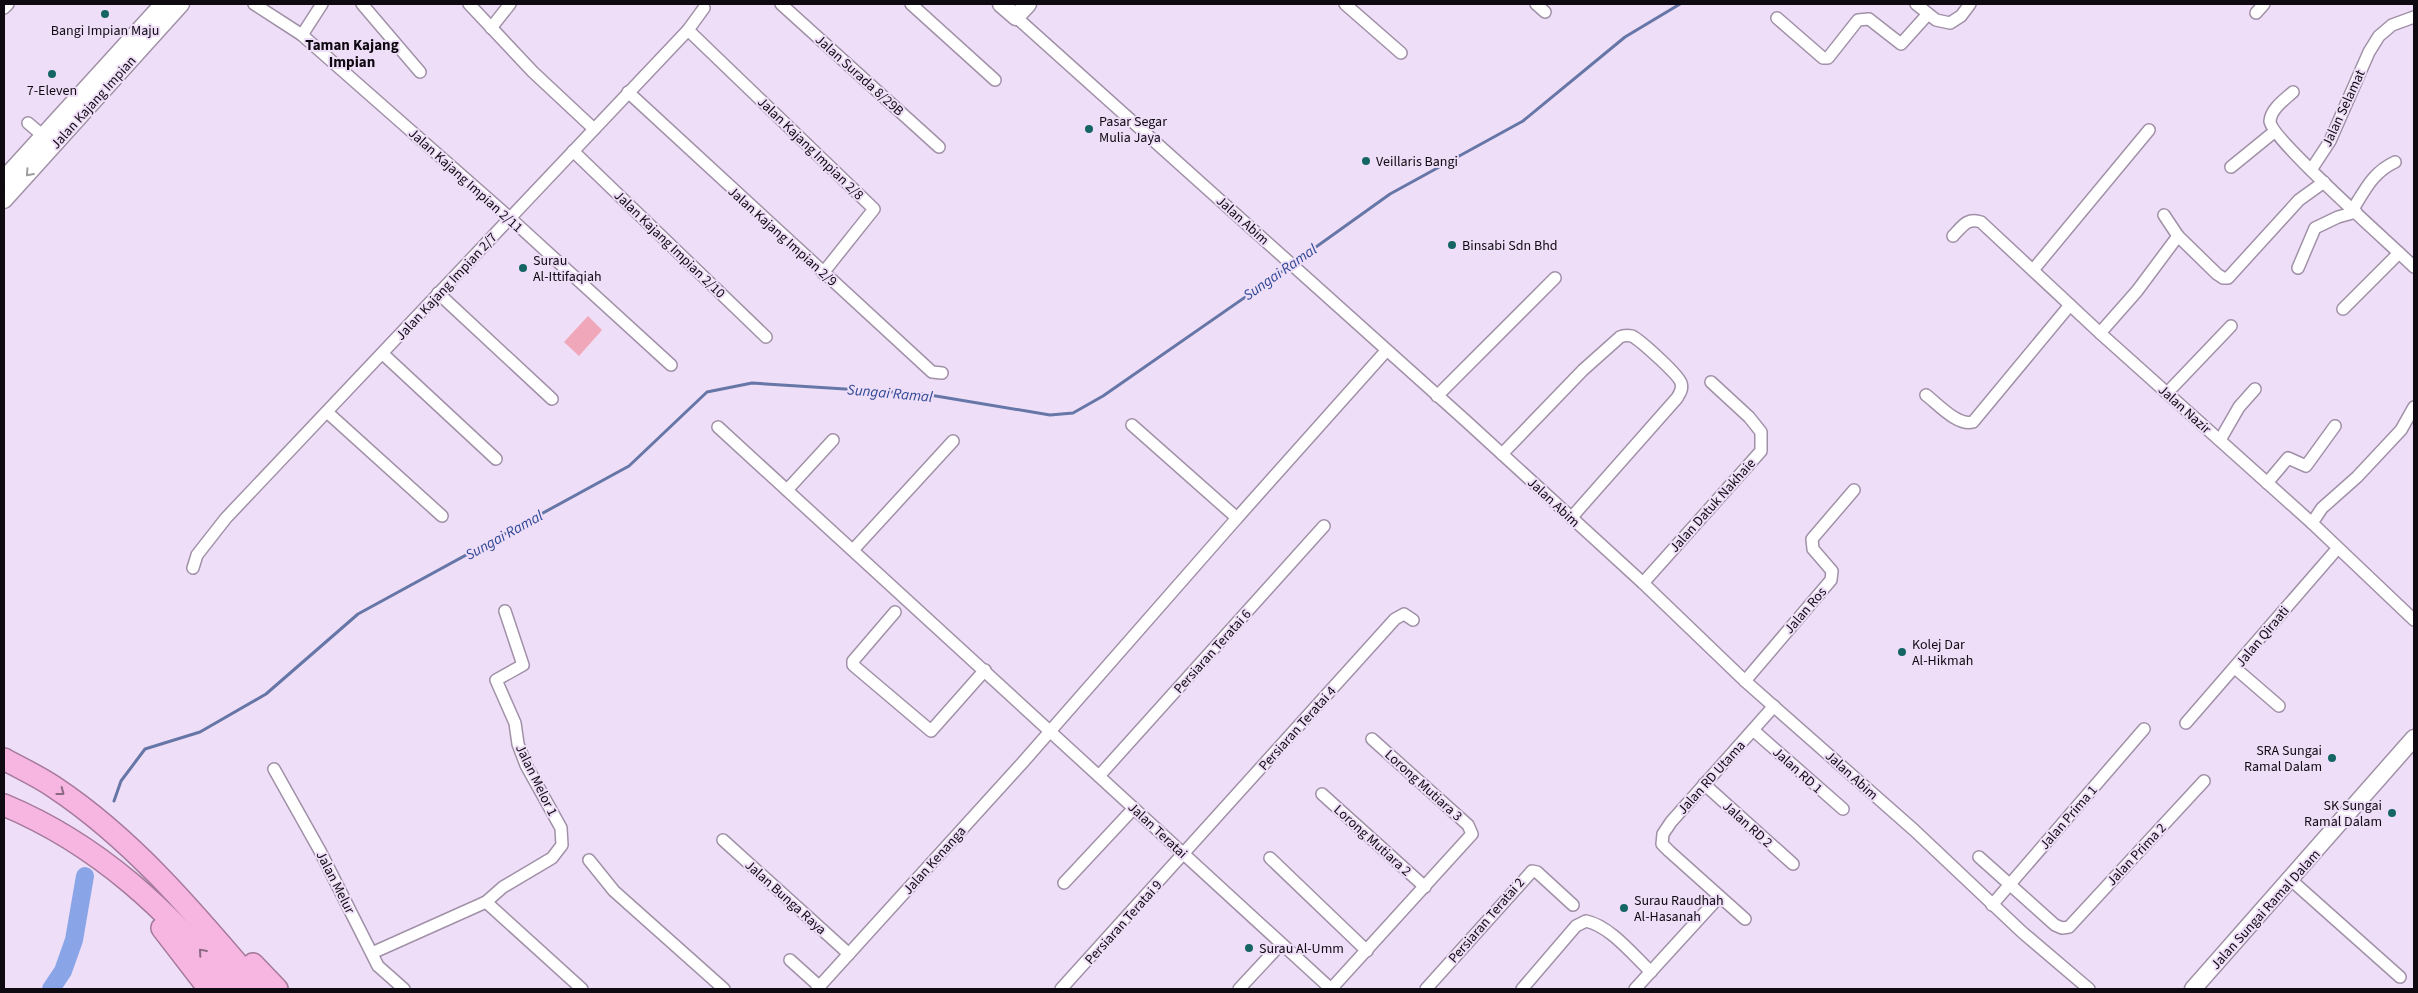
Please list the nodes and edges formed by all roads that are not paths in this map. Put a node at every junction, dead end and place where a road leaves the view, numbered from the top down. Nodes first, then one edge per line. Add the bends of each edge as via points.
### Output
1 (8, 4) edge
2 (163, 4) edge
3 (182, 4) edge
4 (254, 4) edge
5 (322, 4) edge
6 (362, 4) edge
7 (469, 4) edge
8 (510, 4) edge
9 (781, 4) edge
10 (911, 4) edge
11 (1000, 4) edge
12 (1028, 4) edge
13 (1345, 4) edge
14 (1536, 4) edge
15 (1916, 4) edge
16 (1970, 4) edge
17 (4, 8) edge
18 (704, 8) dead end
19 (1545, 12) dead end
20 (1928, 14) junction
21 (1016, 17) junction
22 (2414, 17) edge
23 (1777, 18) dead end
24 (491, 28) junction
25 (688, 30) junction
26 (302, 35) junction
27 (1401, 53) dead end
28 (420, 72) dead end
29 (995, 80) dead end
30 (628, 92) junction
31 (2293, 92) dead end
32 (28, 123) dead end
33 (594, 129) junction
34 (2149, 130) dead end
35 (2274, 132) junction
36 (48, 141) junction
37 (939, 147) dead end
38 (573, 151) junction
39 (2395, 162) dead end
40 (2231, 168) dead end
41 (2311, 170) junction
42 (4, 179) edge
43 (2324, 182) junction
44 (4, 200) edge
45 (2355, 210) junction
46 (2164, 215) dead end
47 (510, 218) junction
48 (1953, 236) dead end
49 (2178, 236) junction
50 (2399, 253) junction
51 (2414, 267) edge
52 (2298, 268) dead end
53 (2032, 270) junction
54 (823, 272) junction
55 (1555, 278) dead end
56 (438, 293) junction
57 (2070, 305) junction
58 (2343, 309) dead end
59 (2231, 326) dead end
60 (2100, 332) junction
61 (766, 337) dead end
62 (1386, 351) junction
63 (383, 354) junction
64 (671, 365) dead end
65 (942, 373) dead end
66 (1710, 382) dead end
67 (2255, 389) dead end
68 (2167, 393) junction
69 (1926, 395) dead end
70 (1437, 396) junction
71 (552, 399) dead end
72 (2413, 411) edge
73 (327, 412) junction
74 (1132, 425) dead end
75 (2335, 426) dead end
76 (718, 427) dead end
77 (833, 440) dead end
78 (2220, 440) junction
79 (953, 441) dead end
80 (1502, 454) junction
81 (496, 459) dead end
82 (2267, 483) junction
83 (787, 490) junction
84 (1854, 490) dead end
85 (442, 516) dead end
86 (1237, 518) junction
87 (1571, 518) junction
88 (2312, 524) junction
89 (1324, 526) dead end
90 (2337, 549) junction
91 (853, 550) junction
92 (194, 568) dead end
93 (1643, 582) junction
94 (505, 610) dead end
95 (895, 612) dead end
96 (1413, 620) dead end
97 (2414, 620) edge
98 (2235, 668) junction
99 (986, 670) junction
100 (1745, 681) junction
101 (1774, 706) junction
102 (2279, 706) dead end
103 (2186, 723) dead end
104 (1051, 730) junction
105 (1753, 730) junction
106 (2144, 730) dead end
107 (2414, 738) edge
108 (1372, 739) dead end
109 (4, 759) edge
110 (274, 769) dead end
111 (1099, 776) junction
112 (2204, 781) dead end
113 (1704, 784) junction
114 (1322, 794) dead end
115 (1134, 808) junction
116 (13, 809) edge
117 (1843, 809) dead end
118 (723, 840) dead end
119 (1184, 854) junction
120 (1979, 857) dead end
121 (1270, 858) dead end
122 (589, 860) dead end
123 (1793, 864) dead end
124 (2291, 880) junction
125 (1064, 883) dead end
126 (2010, 884) junction
127 (1425, 887) junction
128 (1719, 897) junction
129 (486, 902) junction
130 (1992, 904) junction
131 (1573, 905) dead end
132 (1744, 919) dead end
133 (214, 937) junction
134 (1280, 945) junction
135 (1367, 951) junction
136 (372, 953) junction
137 (849, 954) junction
138 (790, 960) dead end
139 (1651, 972) junction
140 (2400, 977) dead end
141 (818, 988) edge
142 (209, 989) edge
143 (234, 989) edge
144 (258, 989) edge
145 (277, 989) edge
146 (404, 989) edge
147 (582, 989) edge
148 (724, 989) edge
149 (1061, 989) edge
150 (1239, 989) edge
151 (1331, 989) edge
152 (1426, 989) edge
153 (1522, 989) edge
154 (1635, 989) edge
155 (2089, 989) edge
156 (2194, 989) edge

1 - 17 street
2 - 36 street, Jalan Kajang Impian
3 - 36 street, Jalan Kajang Impian
4 - 26 street, Jalan Kajang Impian 2/11
5 - 26 street
6 - 28 street
7 - 24 street
8 - 24 street
9 - 37 street, Jalan Surada 8/29B
10 - 29 street
11 - 21 street
12 - 21 street
13 - 27 street
14 - 19 street
15 - 20 street
16 - 20 street via 1961,16 1950,23 1943,23
18 - 25 street, Jalan Kajang Impian 2/7
20 - 23 street via 1901,44 1869,19 1858,20 1828,58
21 - 62 street, Jalan Abim
22 - 41 street, Jalan Selamat via 2392,25 2378,36 2330,141
24 - 33 street
25 - 30 street, Jalan Kajang Impian 2/7
25 - 54 street, Jalan Kajang Impian 2/8 via 874,209
26 - 47 street, Jalan Kajang Impian 2/11
30 - 33 street, Jalan Kajang Impian 2/7
30 - 54 street, Jalan Kajang Impian 2/9
31 - 35 street via 2271,115
32 - 36 street
33 - 38 street, Jalan Kajang Impian 2/7
34 - 53 street
35 - 40 street
35 - 41 street
36 - 42 street, Jalan Kajang Impian
36 -> 44 street, Jalan Kajang Impian
38 - 47 street, Jalan Kajang Impian 2/7
38 - 61 street, Jalan Kajang Impian 2/10
39 - 45 street via 2382,168 2370,180
41 - 43 street
43 - 45 street
43 - 49 street via 2298,200 2228,278 2217,274
45 - 50 street
45 - 52 street via 2315,228
46 - 49 street
47 - 56 street, Jalan Kajang Impian 2/7
47 - 64 street, Jalan Kajang Impian 2/11
48 - 53 street, Jalan Nazir via 1966,222 1981,222
49 - 60 street via 2137,291
50 - 51 street
50 - 58 street
53 - 57 street, Jalan Nazir
54 - 65 street, Jalan Kajang Impian 2/9 via 932,372
55 - 70 street
56 - 63 street, Jalan Kajang Impian 2/7
56 - 71 street
57 - 60 street, Jalan Nazir
57 - 69 street via 1973,422 1956,418
59 - 68 street
60 - 68 street, Jalan Nazir
62 - 70 street, Jalan Abim
62 - 86 street, Jalan Kenanga
63 - 73 street, Jalan Kajang Impian 2/7
63 - 81 street
66 - 93 street, Jalan Datuk Nakhaie via 1750,416 1762,432 1761,451
67 - 78 street via 2239,407
68 - 78 street, Jalan Nazir
70 - 80 street, Jalan Abim
72 - 88 street via 2401,430 2357,477 2322,508
73 - 85 street
73 - 92 street, Jalan Kajang Impian 2/7 via 226,518 197,555
74 - 86 street
75 - 82 street via 2306,466 2288,458
76 - 83 street, Jalan Teratai
77 - 83 street
78 - 82 street, Jalan Nazir
79 - 91 street
80 - 87 street, Jalan Abim
80 - 87 street via 1583,370 1620,337 1635,338 1672,372 1682,388 1677,398
82 - 88 street, Jalan Nazir
83 - 91 street, Jalan Teratai
84 - 100 street, Jalan Ros via 1812,539 1813,549 1832,571 1831,580
86 - 104 street, Jalan Kenanga
87 - 93 street, Jalan Abim
88 - 90 street, Jalan Nazir
89 - 111 street, Persiaran Teratai 6
90 - 97 street, Jalan Nazir
90 - 98 street, Jalan Qiraati
91 - 99 street, Jalan Teratai
93 - 100 street, Jalan Abim
94 - 129 street, Jalan Melor 1 via 523,664 496,680 515,723 526,765 551,807 563,840 552,858 503,887
95 - 99 street via 852,661 853,665 931,731
96 - 119 street, Persiaran Teratai 4 via 1404,614 1395,619
98 - 102 street
98 - 103 street, Jalan Qiraati
99 - 104 street, Jalan Teratai
100 - 101 street, Jalan Abim
101 - 105 street, Jalan RD Utama
101 - 130 street, Jalan Abim
104 - 111 street, Jalan Teratai
104 - 137 street, Jalan Kenanga
105 - 113 street, Jalan RD Utama
105 - 117 street, Jalan RD 1
106 - 126 street, Jalan Prima 1
107 - 124 street, Jalan Sungai Ramal Dalam
108 - 127 street, Lorong Mutiara 3 via 1468,825 1472,834
109 -> 133 highway via 53,786 96,818 156,872
110 - 136 street, Jalan Melur
111 - 115 street, Jalan Teratai
112 - 126 street, Jalan Prima 2 via 2069,927 2054,925
113 - 123 street, Jalan RD 2
113 - 128 street, Jalan RD Utama via 1663,834 1662,844
114 - 127 street, Lorong Mutiara 2
115 - 119 street, Jalan Teratai
115 - 125 street
116 - 142 highway via 114,881 171,937
143 -> 116 highway via 157,905 115,868 70,839
118 - 137 street, Jalan Bunga Raya
119 - 134 street, Jalan Teratai
119 - 149 street, Persiaran Teratai 9
120 - 126 street
121 - 135 street
122 - 148 street via 614,891
124 - 140 street
124 - 156 street, Jalan Sungai Ramal Dalam
126 - 130 street, Jalan Prima 1
127 - 135 street
128 - 132 street
128 - 139 street
129 - 136 street, Jalan Melor 1
129 - 147 street
130 - 155 street, Jalan Abim
131 - 152 street, Persiaran Teratai 2 via 1532,871
133 - 144 highway
133 - 145 highway via 240,951
134 - 150 street
134 - 151 street, Jalan Teratai
135 - 151 street
136 - 146 street, Jalan Melur via 378,966
137 - 141 street, Jalan Kenanga
138 - 141 street
139 - 153 street via 1592,922 1580,922
139 - 154 street

